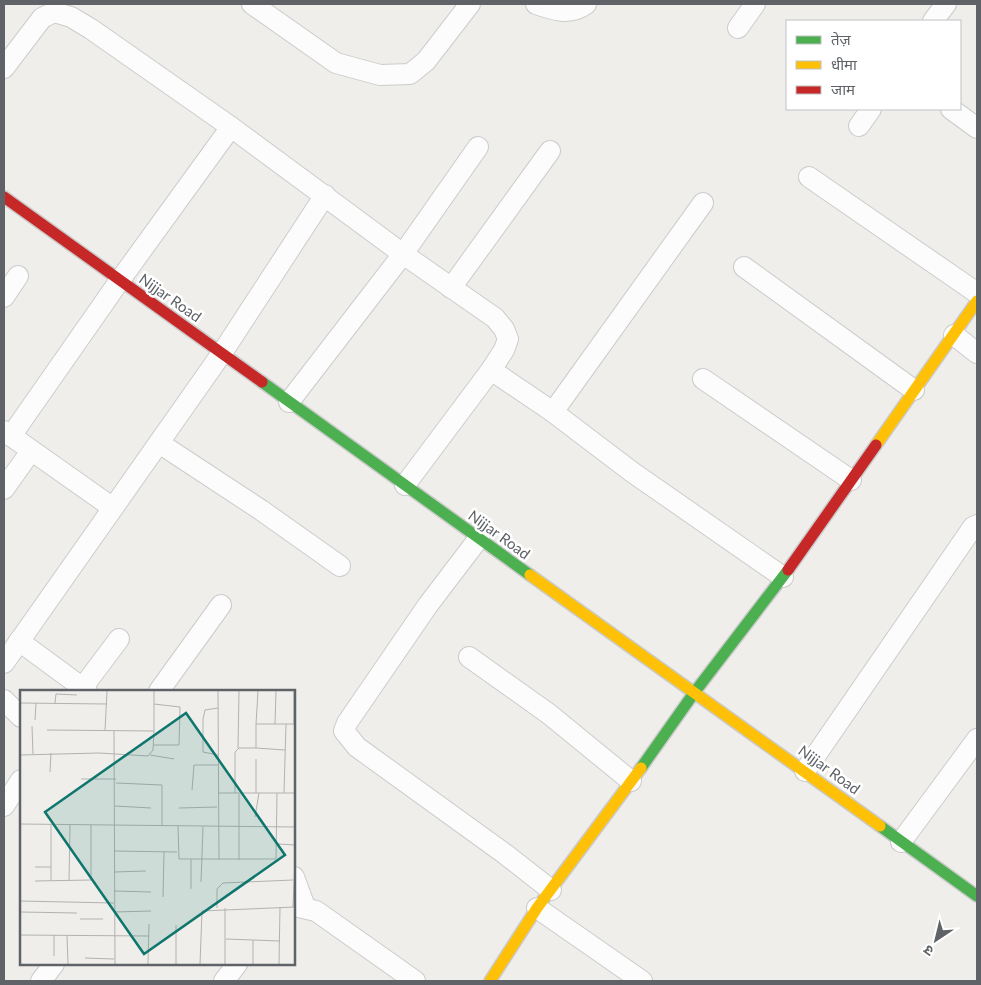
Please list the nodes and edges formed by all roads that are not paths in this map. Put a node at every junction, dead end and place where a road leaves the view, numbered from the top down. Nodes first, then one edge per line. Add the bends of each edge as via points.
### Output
1 (252, 4) edge
2 (470, 4) edge
3 (536, 4) edge
4 (586, 4) edge
5 (755, 4) edge
6 (946, 4) edge
7 (934, 20) edge
8 (738, 28) dead end
9 (4, 68) edge
10 (870, 110) edge
11 (952, 110) edge
12 (859, 126) dead end
13 (231, 127) junction
14 (977, 128) edge
15 (478, 147) dead end
16 (550, 151) dead end
17 (809, 177) dead end
18 (325, 195) junction
19 (4, 197) edge
20 (703, 203) dead end
21 (403, 254) junction
22 (744, 268) dead end
23 (18, 276) dead end
24 (120, 280) junction
25 (451, 288) junction
26 (977, 293) edge
27 (4, 296) edge
28 (977, 301) edge
29 (954, 335) junction
30 (222, 353) junction
31 (977, 353) edge
32 (491, 370) junction
33 (703, 379) dead end
34 (914, 390) junction
35 (289, 402) junction
36 (553, 412) junction
37 (8, 434) edge
38 (159, 443) junction
39 (31, 451) junction
40 (851, 480) junction
41 (405, 485) junction
42 (4, 490) edge
43 (113, 508) junction
44 (977, 525) edge
45 (479, 538) junction
46 (340, 566) dead end
47 (783, 576) junction
48 (221, 605) dead end
49 (119, 639) dead end
50 (19, 641) junction
51 (469, 657) dead end
52 (4, 664) edge
53 (85, 689) edge
54 (160, 690) edge
55 (694, 693) junction
56 (4, 700) edge
57 (20, 716) edge
58 (977, 739) edge
59 (805, 771) junction
60 (631, 780) junction
61 (20, 782) edge
62 (4, 806) edge
63 (901, 842) junction
64 (295, 879) edge
65 (551, 890) junction
66 (977, 896) edge
67 (299, 907) edge
68 (537, 908) junction
69 (53, 965) edge
70 (236, 965) edge
71 (41, 981) edge
72 (224, 981) edge
73 (415, 981) edge
74 (490, 981) edge
75 (642, 981) edge

1 - 2 street via 336,63 380,75 410,74 426,61
3 - 4 street via 567,12
5 - 8 street
6 - 7 street
9 - 13 street via 42,18 54,12 71,17 91,29
10 - 12 street
11 - 14 street
13 - 18 street
13 - 24 street
15 - 21 street
16 - 25 street
17 - 26 street
18 - 21 street
18 - 30 street
19 - 24 street, Nijjar Road
20 - 36 street
21 - 25 street
21 - 35 street
22 - 34 street
23 - 27 street
24 - 30 street, Nijjar Road
24 - 37 street
25 - 32 street via 495,318 504,328 508,339
28 - 29 street
29 - 31 street
29 - 34 street
30 - 35 street, Nijjar Road
30 - 38 street
32 - 36 street
32 - 41 street
33 - 40 street
34 - 40 street
35 - 41 street, Nijjar Road
36 - 47 street via 632,472
37 - 39 street
38 - 43 street
38 - 46 street
39 - 42 street
39 - 43 street
40 - 47 street
41 - 45 street, Nijjar Road
43 - 50 street
44 - 59 street via 956,550
45 - 55 street, Nijjar Road
45 - 65 street via 378,676 344,731 364,753
47 - 55 street
48 - 54 street
49 - 53 street
50 - 52 street
50 - 53 street
51 - 60 street via 549,714
55 - 59 street, Nijjar Road
55 - 60 street
56 - 57 street
58 - 63 street
59 - 63 street, Nijjar Road
60 - 65 street
61 - 62 street
63 - 66 street, Nijjar Road
64 - 67 street via 299,888
65 - 68 street
67 - 73 street via 316,910
68 - 74 street
68 - 75 street
69 - 71 street
70 - 72 street

